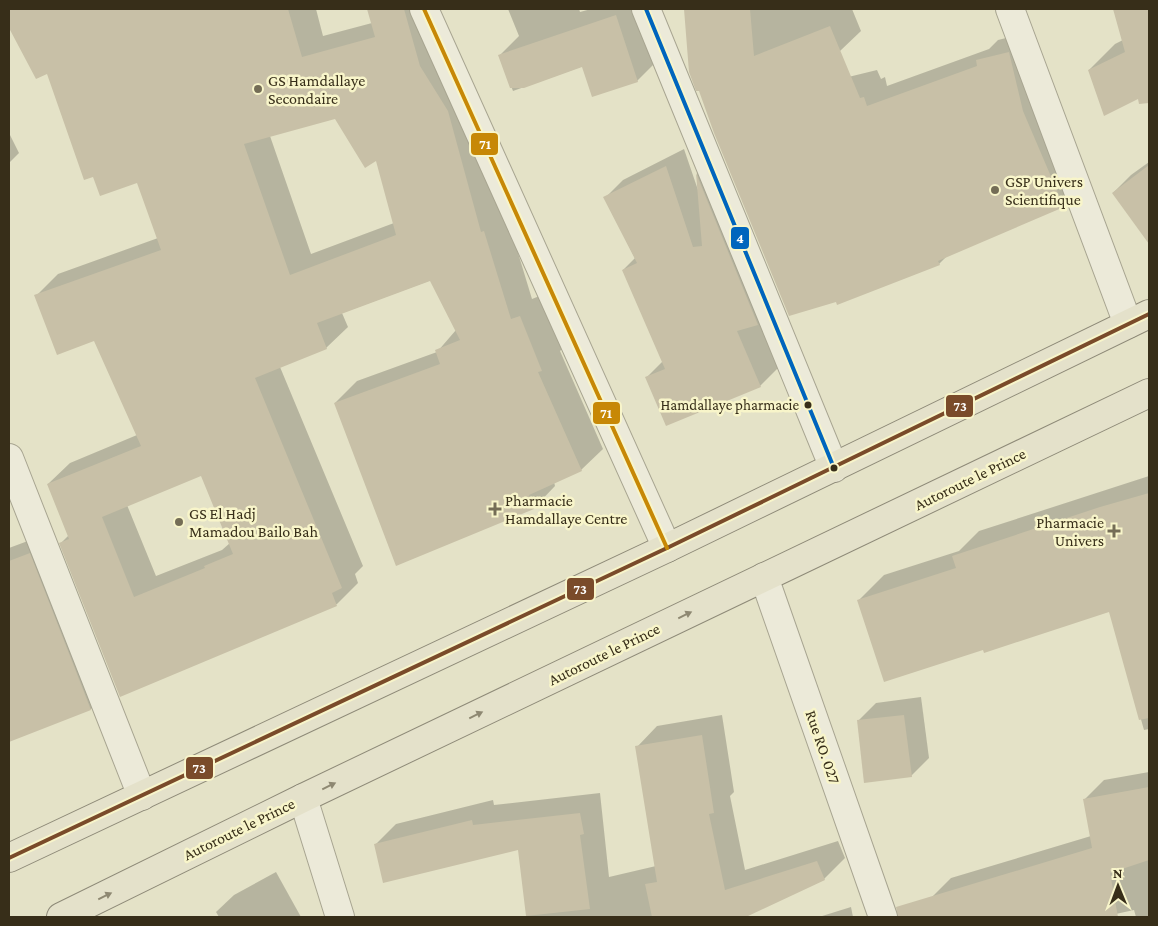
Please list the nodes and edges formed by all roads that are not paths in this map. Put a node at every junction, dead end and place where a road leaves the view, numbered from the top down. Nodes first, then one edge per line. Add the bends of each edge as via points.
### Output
1 (424, 9) edge
2 (646, 9) edge
3 (1010, 9) edge
4 (1139, 319) edge
5 (1149, 393) edge
6 (9, 458) edge
7 (834, 468) junction
8 (667, 548) junction
9 (764, 578) junction
10 (142, 796) junction
11 (303, 798) junction
12 (9, 858) edge
13 (61, 917) edge
14 (340, 917) edge
15 (883, 917) edge

1 - 8 street
2 - 7 street
3 - 4 street
4 - 7 main road
5 - 9 main road, Autoroute le Prince
6 - 10 street
7 - 8 main road
8 - 10 main road
11 -> 9 main road, Autoroute le Prince
9 - 15 street, Rue RO. 027
10 - 12 main road
13 -> 11 main road, Autoroute le Prince
11 - 14 street

